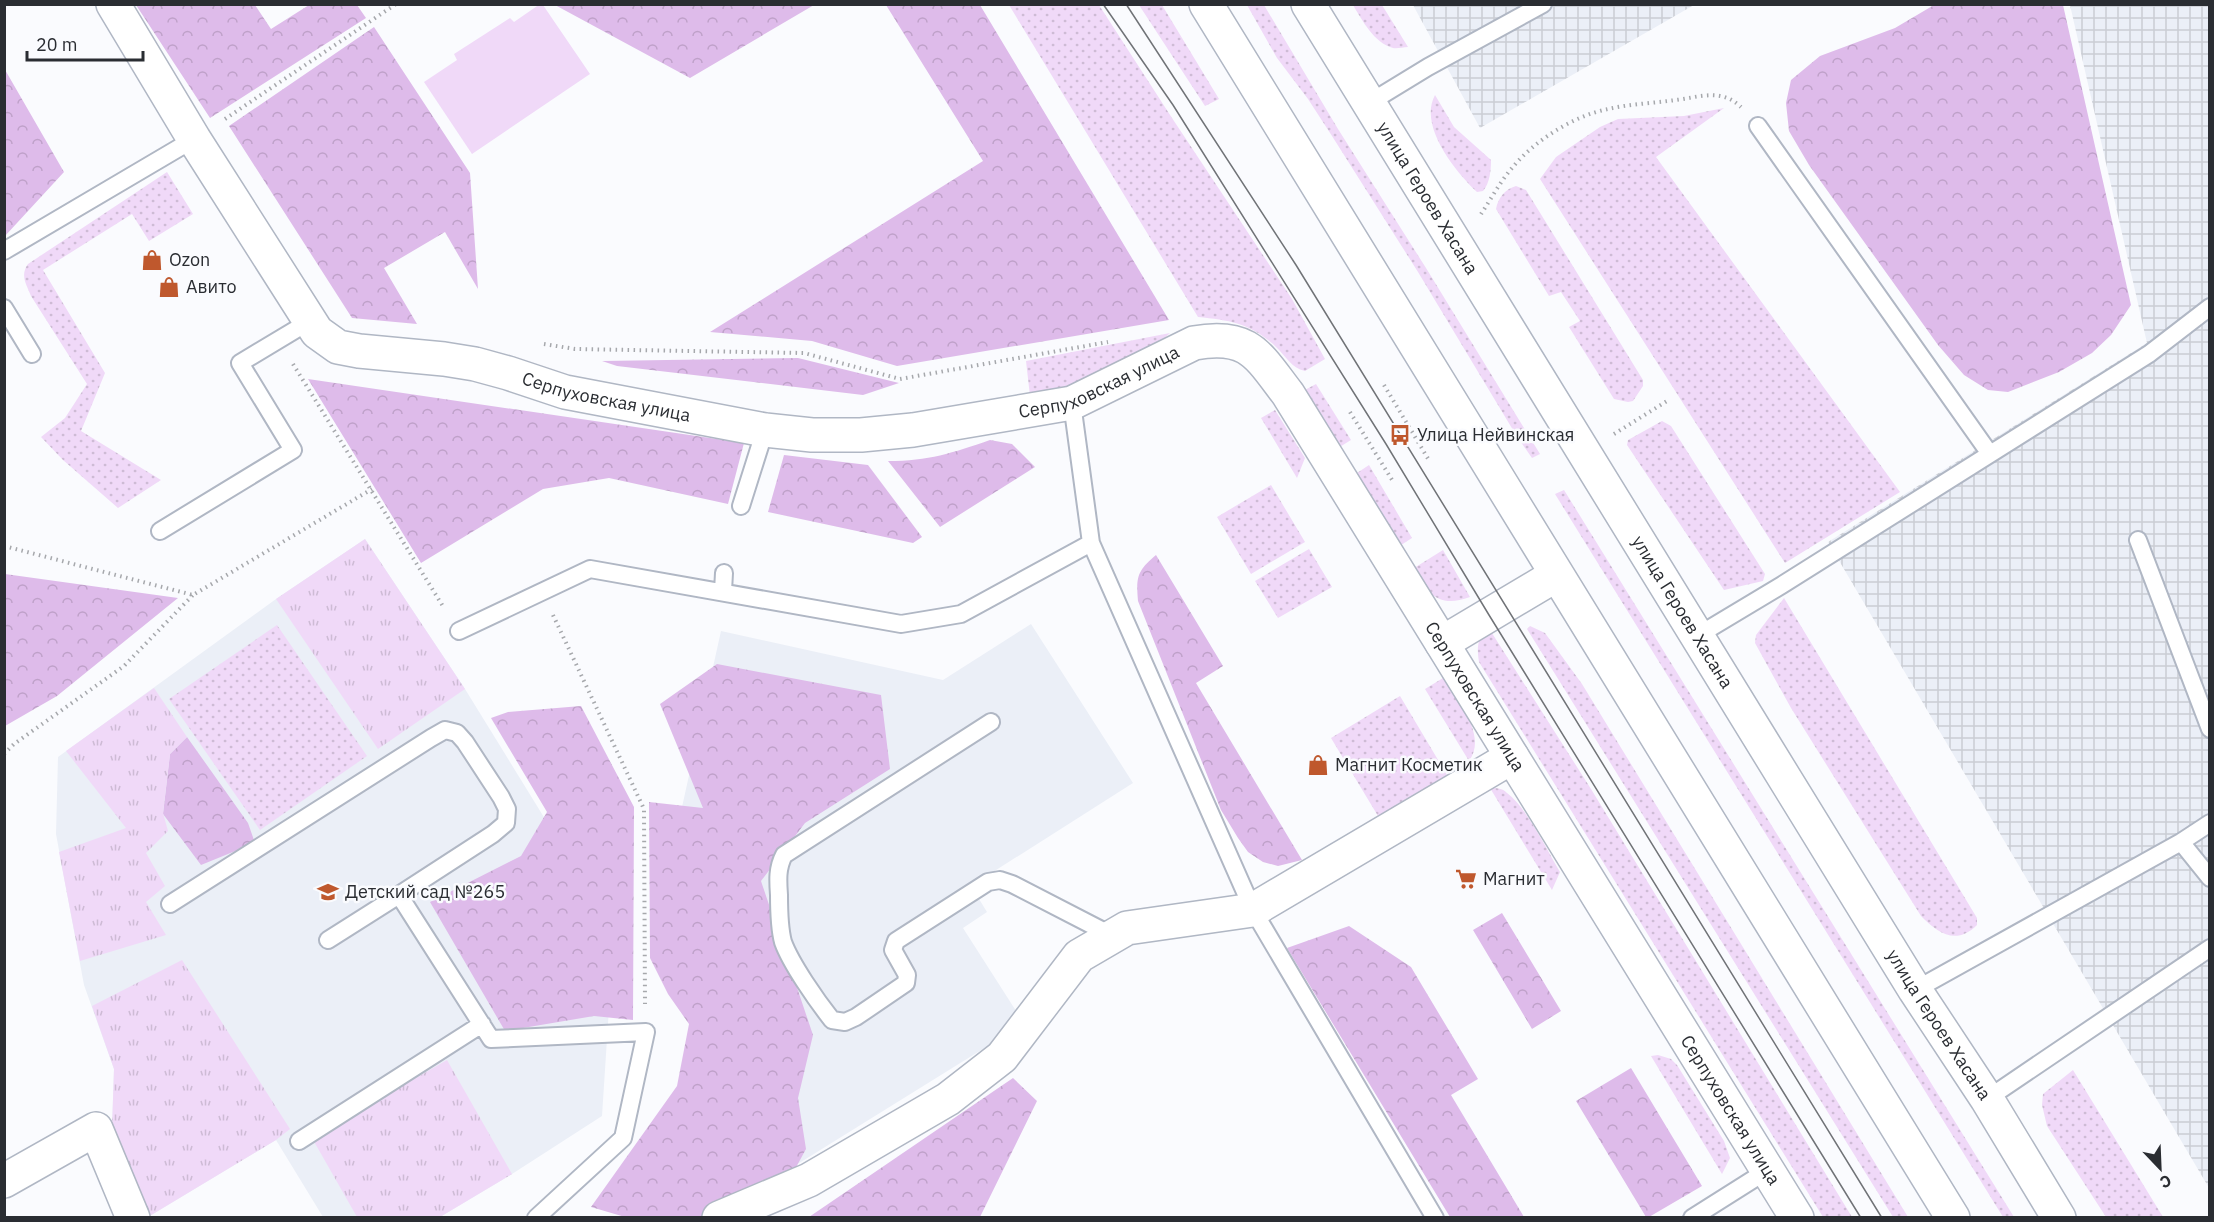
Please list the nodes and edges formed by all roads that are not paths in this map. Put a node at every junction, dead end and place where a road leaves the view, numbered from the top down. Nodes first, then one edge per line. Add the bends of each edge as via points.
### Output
1 (113, 4) edge
2 (1206, 4) edge
3 (1308, 4) edge
4 (1543, 4) edge
5 (1369, 103) junction
6 (1758, 126) road end
7 (194, 139) junction
8 (4, 251) edge
9 (2210, 307) edge
10 (4, 308) edge
11 (310, 321) junction
12 (32, 354) dead end
13 (1072, 403) junction
14 (765, 430) junction
15 (1990, 454) junction
16 (741, 506) dead end
17 (160, 531) dead end
18 (2138, 540) dead end
19 (1091, 543) junction
20 (724, 573) dead end
21 (1556, 575) junction
22 (723, 591) junction
23 (459, 632) road end
24 (1697, 636) junction
25 (1442, 643) junction
26 (991, 722) dead end
27 (2210, 729) edge
28 (1512, 757) junction
29 (2210, 823) edge
30 (2181, 842) junction
31 (2210, 878) edge
32 (399, 895) junction
33 (170, 904) dead end
34 (1253, 910) junction
35 (1113, 936) junction
36 (328, 940) dead end
37 (2210, 948) edge
38 (1915, 990) junction
39 (482, 1024) junction
40 (1988, 1099) junction
41 (299, 1141) dead end
42 (1768, 1170) junction
43 (4, 1181) edge
44 (133, 1218) edge
45 (536, 1218) edge
46 (719, 1218) edge
47 (1435, 1218) edge
48 (1692, 1218) edge
49 (1797, 1218) edge
50 (1953, 1218) edge
51 (2059, 1218) edge

1 - 7 street, Серпуховская улица
2 - 21 street
3 - 5 street, улица Героев Хасана
4 - 5 lane
5 - 24 street, улица Героев Хасана
6 - 15 lane
7 - 8 lane
7 - 11 street, Серпуховская улица
9 - 15 lane via 2149,354
10 - 12 lane
11 - 14 street, Серпуховская улица via 317,332 338,347 475,364 565,392
11 - 17 lane via 240,363 294,450
13 - 14 street, Серпуховская улица via 861,435
13 - 19 lane
13 - 25 street, Серпуховская улица via 1194,343 1227,340 1252,351 1288,394
14 - 16 lane
15 - 24 lane
18 - 27 lane
19 - 22 lane via 962,614 901,624
19 - 34 lane
20 - 22 lane
21 - 25 street
21 - 50 street
22 - 23 lane via 590,569
24 - 38 street, улица Героев Хасана
25 - 28 street, Серпуховская улица
26 - 35 lane via 784,855 778,876 780,921 783,942 792,960 832,1020 845,1022 906,983 907,975 893,950 896,941 988,882 1012,884
28 - 34 street
28 - 42 street, Серпуховская улица
29 - 30 lane
30 - 31 lane
30 - 38 lane
32 - 33 lane via 506,823 507,809 501,797 457,733 445,730 431,738
32 - 36 lane
32 - 39 lane
34 - 35 street via 1127,928
34 - 47 lane
35 - 46 street via 1079,956 1002,1057 948,1099 809,1180
37 - 40 lane
38 - 40 street, улица Героев Хасана
39 - 41 lane
39 - 45 lane via 491,1039 646,1032 623,1138
40 - 51 street, улица Героев Хасана
42 - 48 lane
42 - 49 street, Серпуховская улица
43 - 44 street via 96,1129

